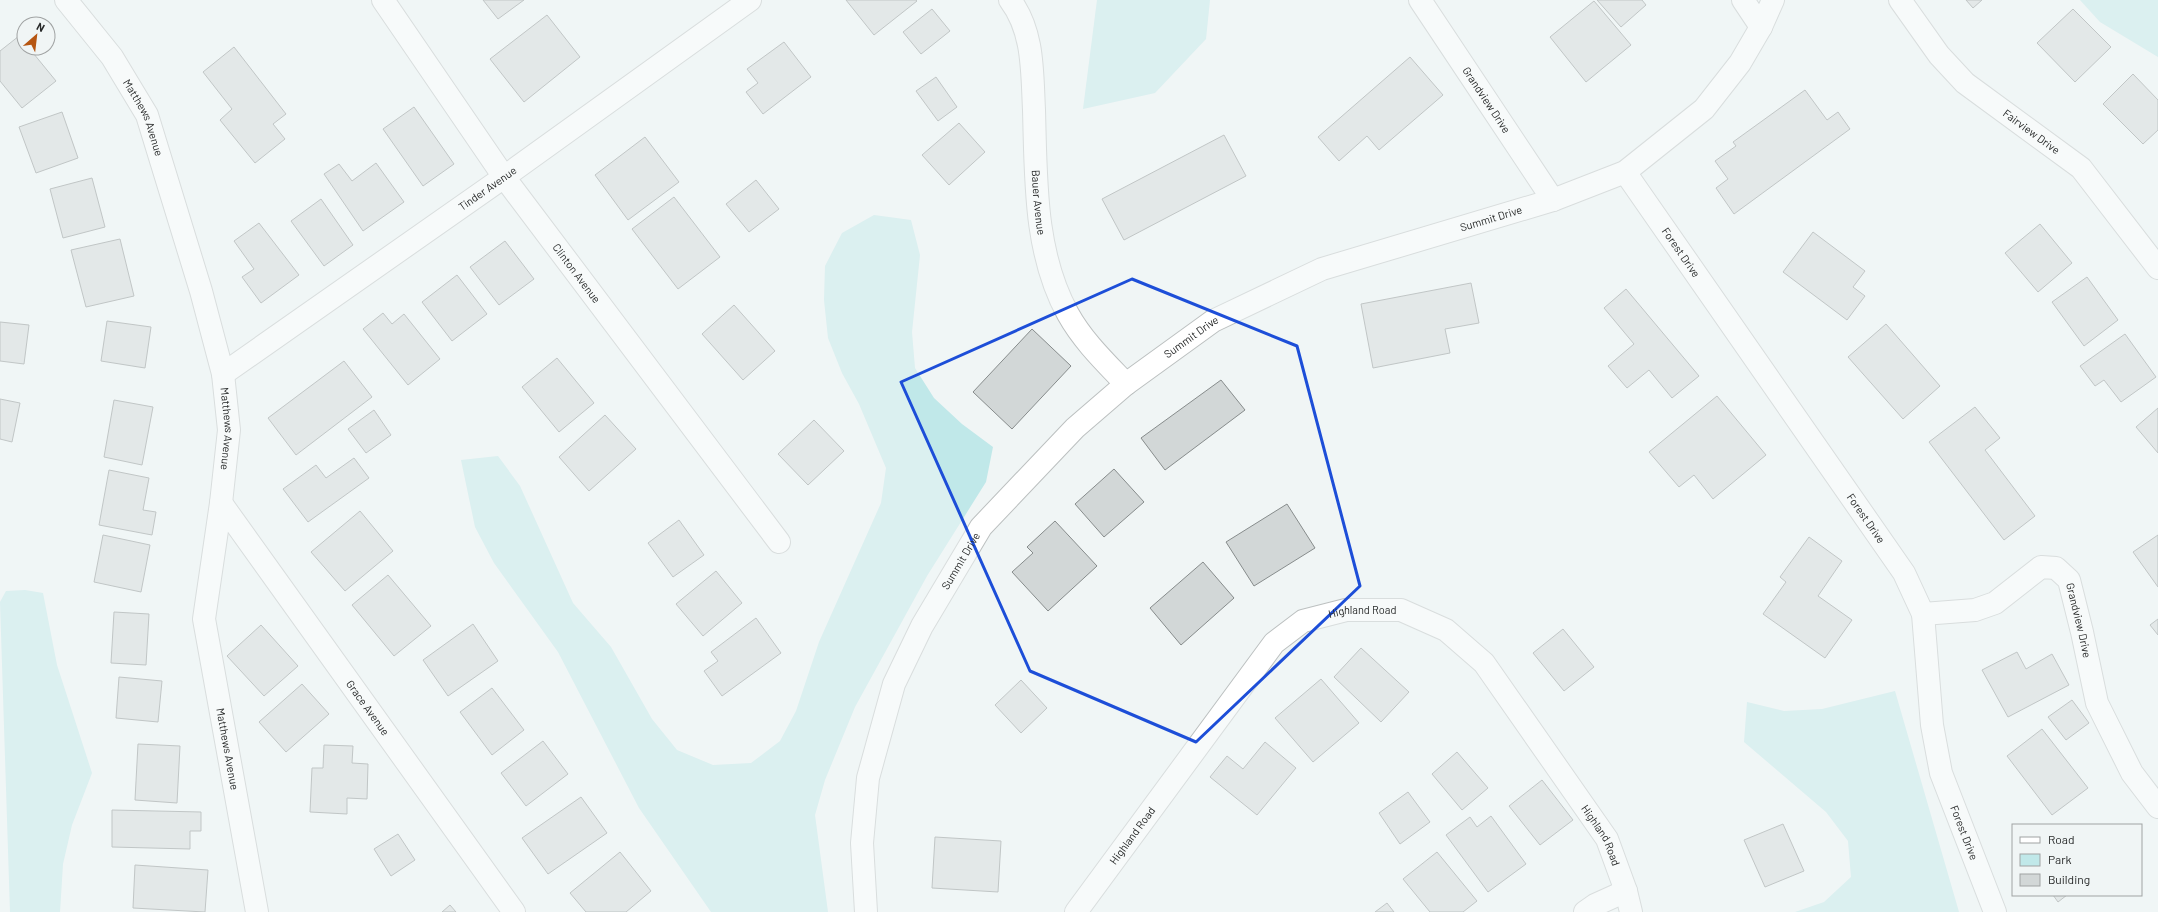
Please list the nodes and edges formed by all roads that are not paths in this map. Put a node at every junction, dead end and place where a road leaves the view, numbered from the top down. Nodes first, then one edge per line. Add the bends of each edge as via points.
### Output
1 (66, 0) edge
2 (383, 0) edge
3 (750, 0) edge
4 (1010, 0) edge
5 (1420, 0) edge
6 (1743, 0) edge
7 (1773, 0) edge
8 (1900, 0) edge
9 (1761, 27) junction
10 (1625, 172) junction
11 (504, 177) junction
12 (1553, 200) junction
13 (2158, 268) edge
14 (223, 374) junction
15 (1126, 384) junction
16 (221, 504) junction
17 (779, 542) dead end
18 (1923, 614) junction
19 (2158, 807) edge
20 (1626, 891) junction
21 (257, 912) edge
22 (514, 912) edge
23 (866, 912) edge
24 (1076, 912) edge
25 (1585, 912) edge
26 (1631, 912) edge
27 (1995, 912) edge

1 - 14 street, Matthews Avenue via 112,57 147,115 201,290
2 - 11 street, Clinton Avenue
3 - 11 street, Tinder Avenue
4 - 15 street, Bauer Avenue via 1018,10 1032,52 1038,205 1050,272 1068,314 1093,350
5 - 12 street, Grandview Drive
6 - 9 street
7 - 9 street, Summit Drive
8 - 13 street, Fairview Drive via 1939,55 1965,83 2081,168
9 - 10 street, Summit Drive via 1740,64 1704,108
10 - 12 street, Summit Drive
10 - 18 street, Forest Drive via 1904,572
11 - 14 street, Tinder Avenue
11 - 17 street, Clinton Avenue
12 - 15 street, Summit Drive via 1322,268 1213,321
14 - 16 street, Matthews Avenue via 229,430
15 - 23 street, Summit Drive via 1075,428 981,527 922,626 894,684 868,778 862,843
16 - 21 street, Matthews Avenue via 204,619
16 - 22 street, Grace Avenue
18 - 19 street, Grandview Drive via 1975,610 1995,602 2041,567 2056,568 2069,580 2097,703 2132,773
18 - 27 street, Forest Drive via 1932,725 1942,773
20 - 24 street, Highland Road via 1607,839 1484,663 1446,630 1401,610 1346,610 1303,621 1274,643
20 - 25 street
20 - 26 street, Highland Road

